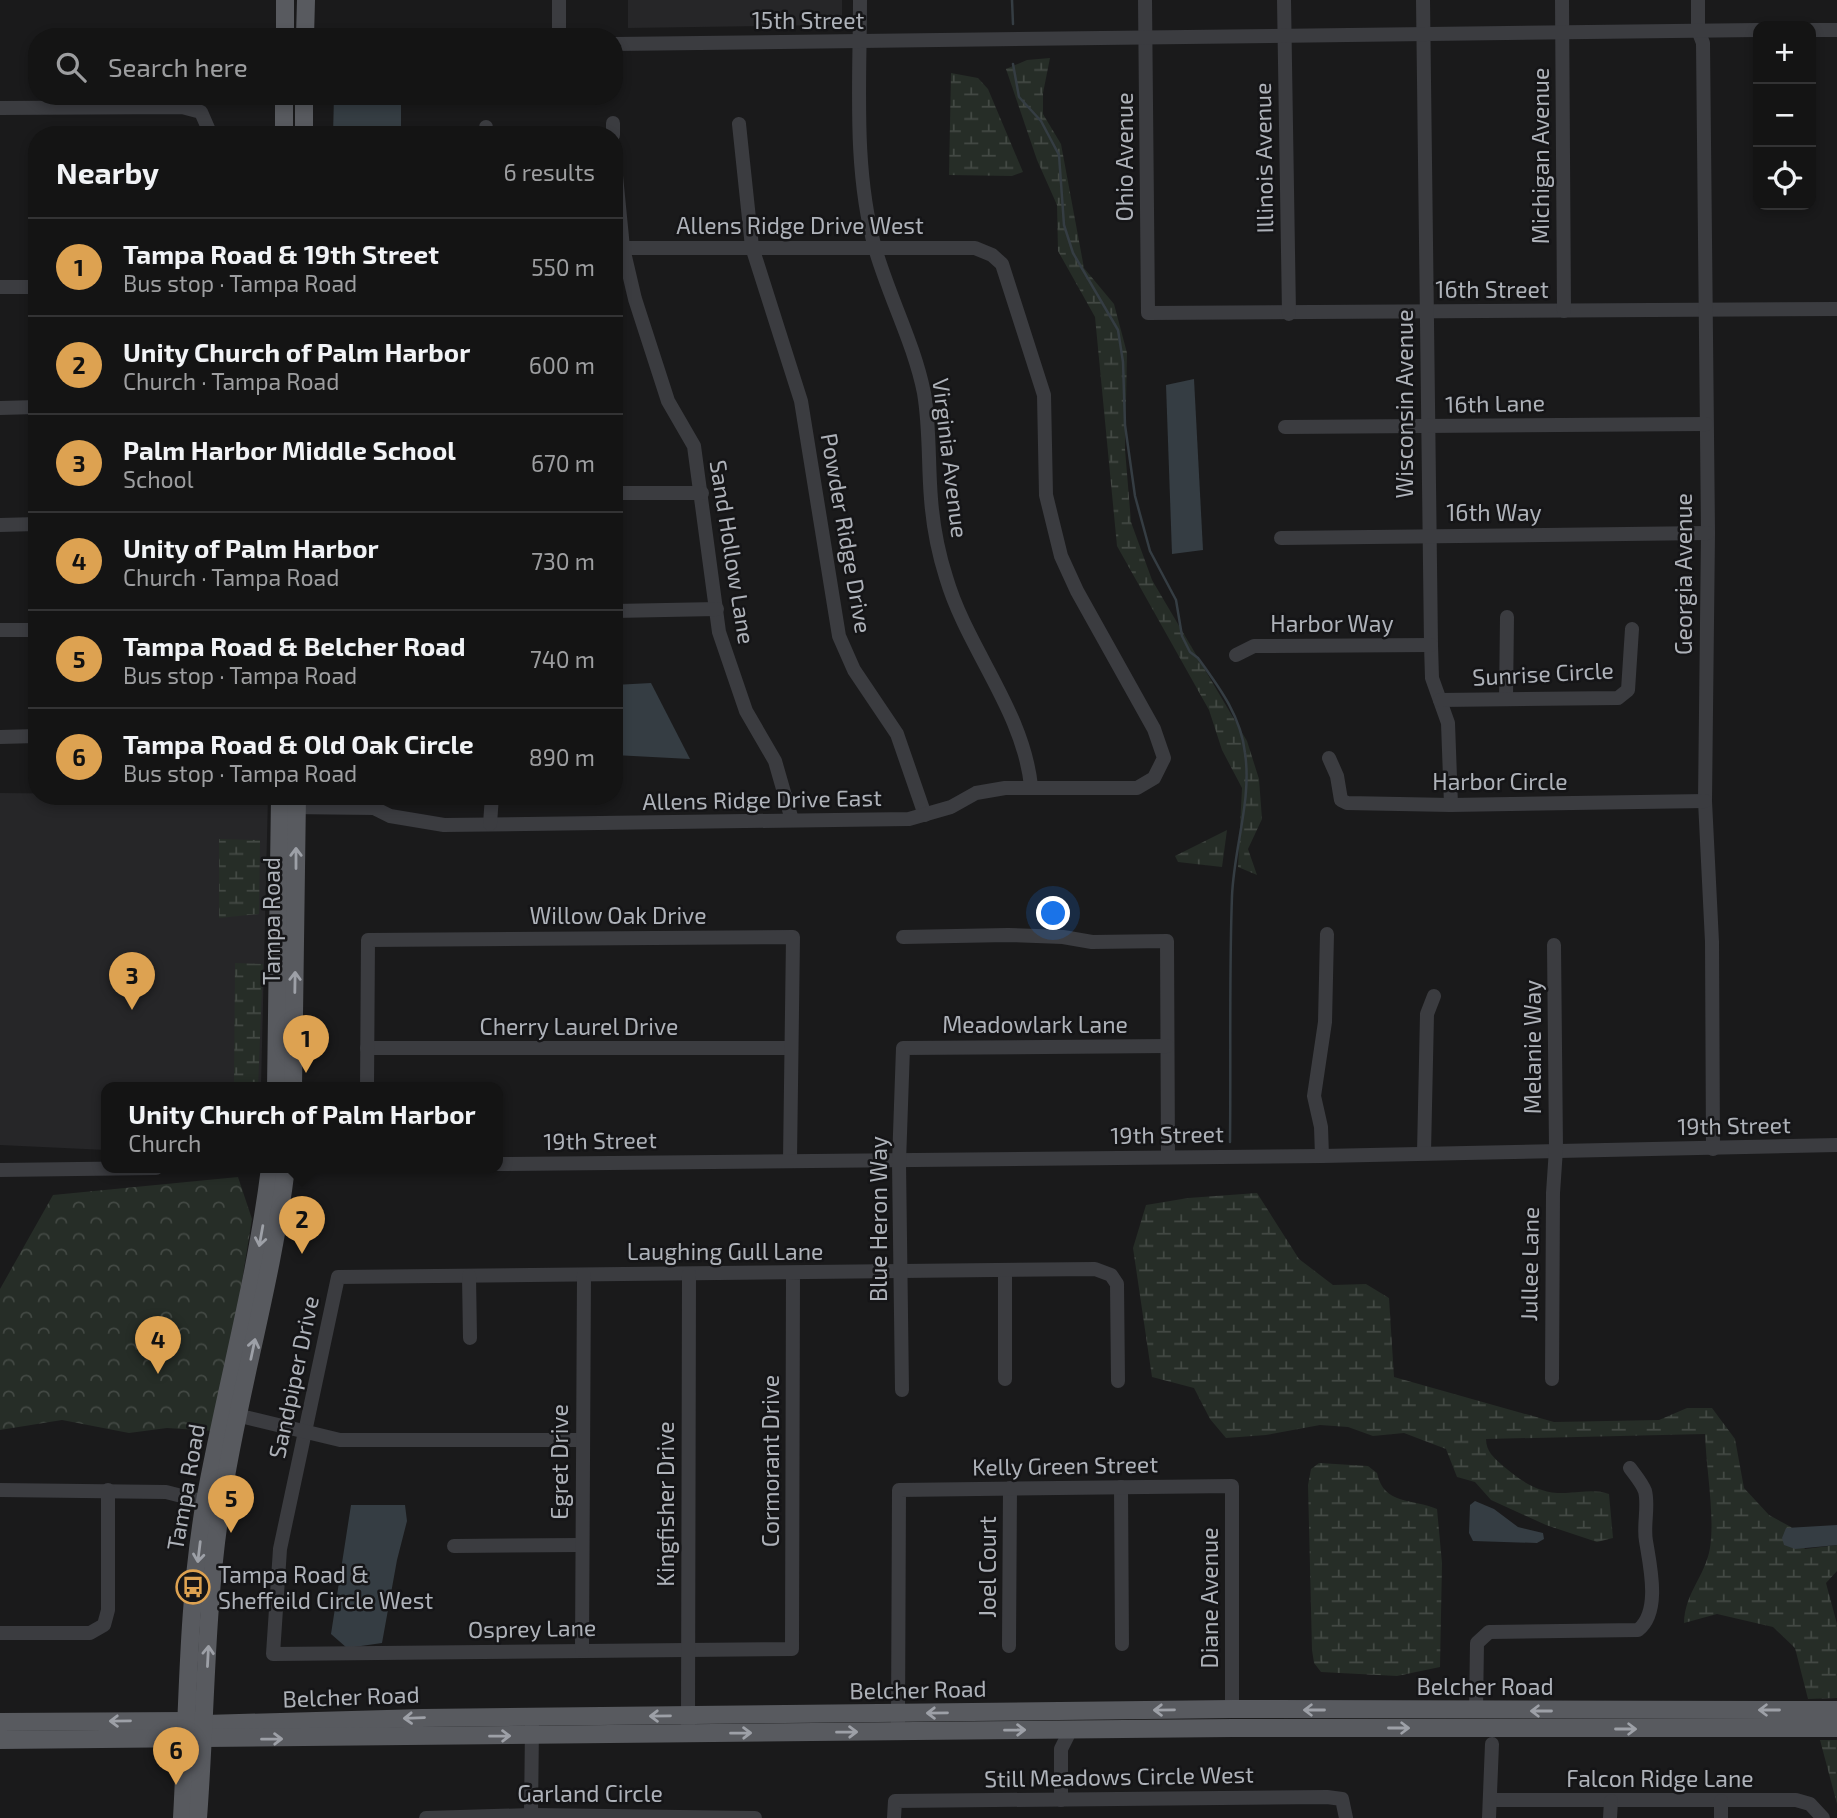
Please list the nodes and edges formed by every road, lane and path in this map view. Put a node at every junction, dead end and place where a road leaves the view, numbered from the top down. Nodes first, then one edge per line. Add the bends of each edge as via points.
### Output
1 (285, 0) edge
2 (306, 0) edge
3 (559, 0) edge
4 (860, 0) edge
5 (1145, 0) edge
6 (1284, 0) edge
7 (1423, 0) edge
8 (1562, 0) edge
9 (1698, 0) edge
10 (285, 28) edge
11 (305, 28) edge
12 (559, 28) edge
13 (1698, 30) junction
14 (1753, 30) edge
15 (1816, 30) edge
16 (1837, 30) edge
17 (1562, 31) junction
18 (1283, 34) junction
19 (1423, 34) junction
20 (1146, 38) junction
21 (860, 43) junction
22 (623, 44) edge
23 (284, 105) edge
24 (304, 105) edge
25 (0, 108) edge
26 (739, 124) dead end
27 (207, 126) edge
28 (284, 126) edge
29 (304, 126) edge
30 (875, 246) junction
31 (752, 247) junction
32 (623, 248) edge
33 (623, 264) edge
34 (0, 287) edge
35 (28, 287) edge
36 (1837, 309) edge
37 (1706, 310) junction
38 (1564, 311) junction
39 (1426, 312) junction
40 (1147, 313) joint
41 (1289, 314) junction
42 (28, 407) edge
43 (0, 408) edge
44 (1706, 424) junction
45 (1285, 427) dead end
46 (1427, 427) junction
47 (702, 493) junction
48 (623, 494) edge
49 (28, 524) edge
50 (0, 525) edge
51 (1708, 533) junction
52 (1427, 535) junction
53 (1281, 538) dead end
54 (717, 609) junction
55 (623, 611) edge
56 (1507, 617) dead end
57 (1632, 629) dead end
58 (0, 630) edge
59 (28, 630) edge
60 (1431, 645) junction
61 (1236, 655) dead end
62 (1506, 699) junction
63 (1440, 700) junction
64 (28, 736) edge
65 (0, 737) edge
66 (1329, 758) dead end
67 (1154, 778) joint
68 (1031, 786) junction
69 (1705, 801) junction
70 (289, 805) edge
71 (377, 805) edge
72 (491, 805) edge
73 (1451, 805) junction
74 (925, 815) junction
75 (792, 821) junction
76 (490, 824) junction
77 (1327, 934) dead end
78 (903, 937) dead end
79 (288, 938) junction
80 (1554, 945) dead end
81 (1434, 996) dead end
82 (1167, 1046) junction
83 (367, 1048) junction
84 (791, 1048) junction
85 (902, 1048) joint
86 (276, 1082) edge
87 (293, 1082) edge
88 (367, 1082) edge
89 (1837, 1145) edge
90 (1556, 1149) junction
91 (1713, 1149) junction
92 (1424, 1153) junction
93 (1168, 1156) junction
94 (1322, 1156) junction
95 (790, 1160) junction
96 (900, 1162) junction
97 (503, 1164) edge
98 (101, 1169) edge
99 (0, 1170) edge
100 (269, 1173) edge
101 (285, 1173) edge
102 (1005, 1270) junction
103 (793, 1273) junction
104 (900, 1273) junction
105 (689, 1274) junction
106 (584, 1275) junction
107 (469, 1276) junction
108 (338, 1277) joint
109 (470, 1338) dead end
110 (1005, 1379) dead end
111 (1552, 1379) dead end
112 (1118, 1381) dead end
113 (902, 1390) dead end
114 (231, 1414) junction
115 (305, 1432) junction
116 (581, 1440) junction
117 (1630, 1468) dead end
118 (1232, 1486) joint
119 (1121, 1487) junction
120 (1010, 1488) junction
121 (0, 1490) edge
122 (108, 1490) junction
123 (213, 1504) junction
124 (581, 1545) junction
125 (454, 1546) dead end
126 (0, 1633) edge
127 (1122, 1644) dead end
128 (1009, 1646) dead end
129 (792, 1649) joint
130 (582, 1650) junction
131 (687, 1650) junction
132 (273, 1654) joint
133 (1232, 1709) junction
134 (1476, 1710) junction
135 (1837, 1710) edge
136 (0, 1722) edge
137 (898, 1723) junction
138 (688, 1725) junction
139 (532, 1726) junction
140 (1837, 1728) edge
141 (1071, 1729) junction
142 (196, 1731) junction
143 (0, 1740) edge
144 (1492, 1744) dead end
145 (1060, 1800) junction
146 (1490, 1801) junction
147 (1611, 1801) junction
148 (1721, 1801) junction
149 (531, 1815) junction
150 (182, 1818) edge
151 (198, 1818) edge
152 (426, 1818) edge
153 (755, 1818) edge
154 (894, 1818) edge
155 (1346, 1818) edge
156 (1489, 1818) edge
157 (1611, 1818) edge
158 (1721, 1818) edge
159 (1823, 1818) edge

1 - 10 main road
2 - 11 main road
3 - 12 street
4 - 21 street, Virginia Avenue
5 - 20 street, Ohio Avenue
6 - 18 street, Illinois Avenue
7 - 19 street, Wisconsin Avenue
8 - 17 street, Michigan Avenue
9 - 13 street, Georgia Avenue
13 - 14 street, 15th Street
13 - 17 street, 15th Street
13 - 37 street, Georgia Avenue via 1703,43
15 - 16 street
17 - 19 street, 15th Street
17 - 38 street, Michigan Avenue
18 - 19 street, 15th Street
18 - 20 street, 15th Street
18 - 41 street, Illinois Avenue
19 - 39 street, Wisconsin Avenue
20 - 21 street, 15th Street
20 - 40 street, Ohio Avenue
21 - 22 street, 15th Street
21 - 30 street, Virginia Avenue via 860,145
23 - 28 main road
24 - 29 main road
25 - 27 street via 182,107 201,112
26 - 31 street, Powder Ridge Drive
30 - 31 street, Allens Ridge Drive West
30 - 67 street, Allens Ridge Drive West via 986,251 1002,264 1044,395 1046,495 1061,556 1154,729 1164,758
30 - 68 street, Virginia Avenue via 924,393 931,499 946,578 1019,735
31 - 32 street, Allens Ridge Drive West
31 - 74 street, Powder Ridge Drive via 801,401 839,636 854,670 897,734
33 - 47 street, Sand Hollow Lane via 668,401 694,446
34 - 35 street
36 - 37 street, 16th Street
37 - 38 street, 16th Street
37 - 44 street, Georgia Avenue
38 - 39 street, 16th Street
39 - 41 street, 16th Street
39 - 46 street, Wisconsin Avenue
40 - 41 street, 16th Street
42 - 43 street
44 - 46 street, 16th Lane
44 - 51 street, Georgia Avenue
45 - 46 street, 16th Lane
46 - 52 street, Wisconsin Avenue
47 - 48 street
47 - 54 street, Sand Hollow Lane
49 - 50 street
51 - 52 street, 16th Way
51 - 69 street, Georgia Avenue
52 - 53 street, 16th Way
52 - 60 street, Wisconsin Avenue
54 - 55 street
54 - 75 street, Sand Hollow Lane via 730,671 749,718 775,761
56 - 62 street
57 - 62 street, Sunrise Circle via 1628,690 1618,698
58 - 59 street
60 - 61 street, Harbor Way via 1254,646
60 - 63 street, Wisconsin Avenue via 1432,678
62 - 63 street, Sunrise Circle
63 - 73 street, Wisconsin Avenue via 1448,723
64 - 65 street
66 - 73 street, Harbor Circle via 1341,800 1347,803
67 - 68 street, Allens Ridge Drive East via 1137,789
68 - 74 street, Allens Ridge Drive East via 976,793
69 - 73 street, Harbor Circle
69 - 91 street, Georgia Avenue via 1712,942
70 - 79 main road, Tampa Road
71 - 76 street, Allens Ridge Drive East via 390,816 444,825
72 - 76 street
74 - 75 street, Allens Ridge Drive East
75 - 76 street, Allens Ridge Drive East
77 - 94 street via 1325,1022 1314,1096
78 - 82 street via 1167,941
79 - 86 main road, Tampa Road
87 -> 79 main road, Tampa Road
80 - 90 street, Melanie Way
81 - 92 street via 1427,1014
82 - 85 street, Meadowlark Lane
82 - 93 street
83 - 84 street, Cherry Laurel Drive
83 - 84 street, Willow Oak Drive via 368,940 793,937
83 - 88 street, Willow Oak Drive
84 - 95 street, Willow Oak Drive
85 - 96 street, Blue Heron Way
89 - 91 street, 19th Street
90 - 91 street, 19th Street
90 - 92 street, 19th Street
90 - 111 street, Jullee Lane
92 - 94 street, 19th Street
93 - 94 street, 19th Street
93 - 96 street, 19th Street
95 - 96 street, 19th Street
95 - 97 street, 19th Street
96 - 104 street, Blue Heron Way
98 - 99 street
100 -> 114 main road, Tampa Road
114 -> 101 main road, Tampa Road via 276,1243
102 - 104 street, Laughing Gull Lane
102 - 110 street
102 - 112 street, Laughing Gull Lane via 1095,1269 1111,1275 1117,1284
103 - 104 street, Laughing Gull Lane
103 - 105 street, Laughing Gull Lane
103 - 129 street, Cormorant Drive
104 - 113 street, Blue Heron Way
105 - 106 street, Laughing Gull Lane
105 - 131 street, Kingfisher Drive
106 - 107 street, Laughing Gull Lane
106 - 116 street, Egret Drive
107 - 108 street, Laughing Gull Lane
107 - 109 street
108 - 115 street, Sandpiper Drive
114 - 115 street
114 - 123 main road, Tampa Road
115 - 116 street via 364,1441
115 - 132 street, Sandpiper Drive via 280,1549
116 - 124 street, Egret Drive
117 - 134 street via 1645,1492 1651,1607 1647,1623 1638,1630 1489,1632 1477,1643
118 - 119 street, Kelly Green Street
118 - 133 street, Diane Avenue
119 - 120 street, Kelly Green Street
119 - 127 street
120 - 128 street, Joel Court
120 - 137 street, Kelly Green Street via 899,1490
121 - 122 street
122 - 123 street via 166,1492
122 - 126 street via 108,1610 104,1625 90,1633
123 - 142 main road, Tampa Road via 197,1567
124 - 125 street
124 - 130 street, Egret Drive
129 - 131 street, Osprey Lane
130 - 131 street, Osprey Lane
130 - 132 street, Osprey Lane
131 - 138 street, Kingfisher Drive
134 -> 133 main road, Belcher Road
133 -> 137 main road, Belcher Road
135 -> 134 main road, Belcher Road
142 -> 136 main road, Belcher Road
137 - 138 main road, Belcher Road
137 -> 141 main road, Belcher Road
138 - 139 main road, Belcher Road
139 - 142 main road, Belcher Road
139 - 149 street
141 -> 140 main road, Belcher Road
141 - 145 street via 1061,1749
142 - 143 main road, Belcher Road
142 - 150 main road, Tampa Road
142 - 151 main road, Tampa Road
144 - 146 street
145 - 154 street, Still Meadows Circle West via 895,1801
145 - 155 street, Still Meadows Circle West via 1342,1799
146 - 147 street, Falcon Ridge Lane
146 - 156 street
147 - 148 street, Falcon Ridge Lane
147 - 157 street
148 - 158 street
148 - 159 street, Falcon Ridge Lane via 1796,1800 1810,1804
149 - 152 street, Garland Circle
149 - 153 street, Garland Circle

